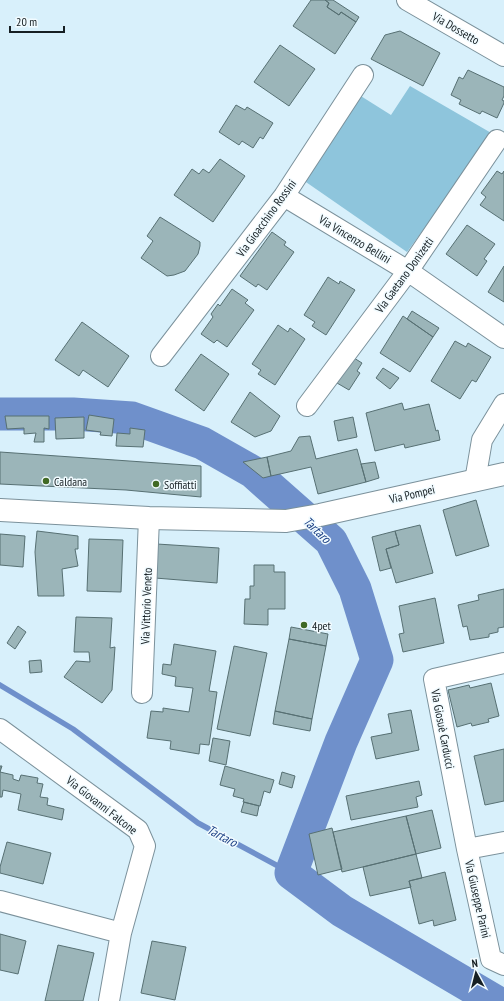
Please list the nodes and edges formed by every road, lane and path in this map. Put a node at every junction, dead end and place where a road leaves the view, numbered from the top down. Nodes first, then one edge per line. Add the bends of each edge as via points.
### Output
1 (393, 0) edge
2 (396, 0) edge
3 (408, 0) edge
4 (504, 56) edge
5 (363, 75) dead end
6 (497, 140) dead end
7 (284, 196) junction
8 (408, 271) junction
9 (504, 338) edge
10 (160, 356) dead end
11 (504, 404) edge
12 (308, 406) dead end
13 (504, 474) edge
14 (475, 480) junction
15 (0, 510) edge
16 (149, 518) junction
17 (504, 663) edge
18 (142, 693) dead end
19 (0, 729) edge
20 (504, 842) edge
21 (467, 849) junction
22 (0, 901) edge
23 (121, 932) junction
24 (504, 966) edge
25 (109, 1001) edge

1 - 2 street
3 - 4 street, Via Dossetto
5 - 7 street, Via Gioacchino Rossini
6 - 8 street, Via Gaetano Donizetti
7 - 8 street, Via Vincenzo Bellini
7 - 10 street, Via Gioacchino Rossini
8 - 9 street, Via Vincenzo Bellini
8 - 12 street, Via Gaetano Donizetti
11 - 14 street via 482,440
13 - 14 street, Via Pompei
14 - 16 street, Via Pompei via 286,521
15 - 16 street
16 - 18 street, Via Vittorio Veneto
17 - 21 street, Via Giosuè Carducci via 434,679
19 - 23 street, Via Giovanni Falcone via 138,830 145,846
20 - 21 street
21 - 24 street, Via Giuseppe Parini via 491,959
22 - 23 street
23 - 25 street, Via Giovanni Falcone

